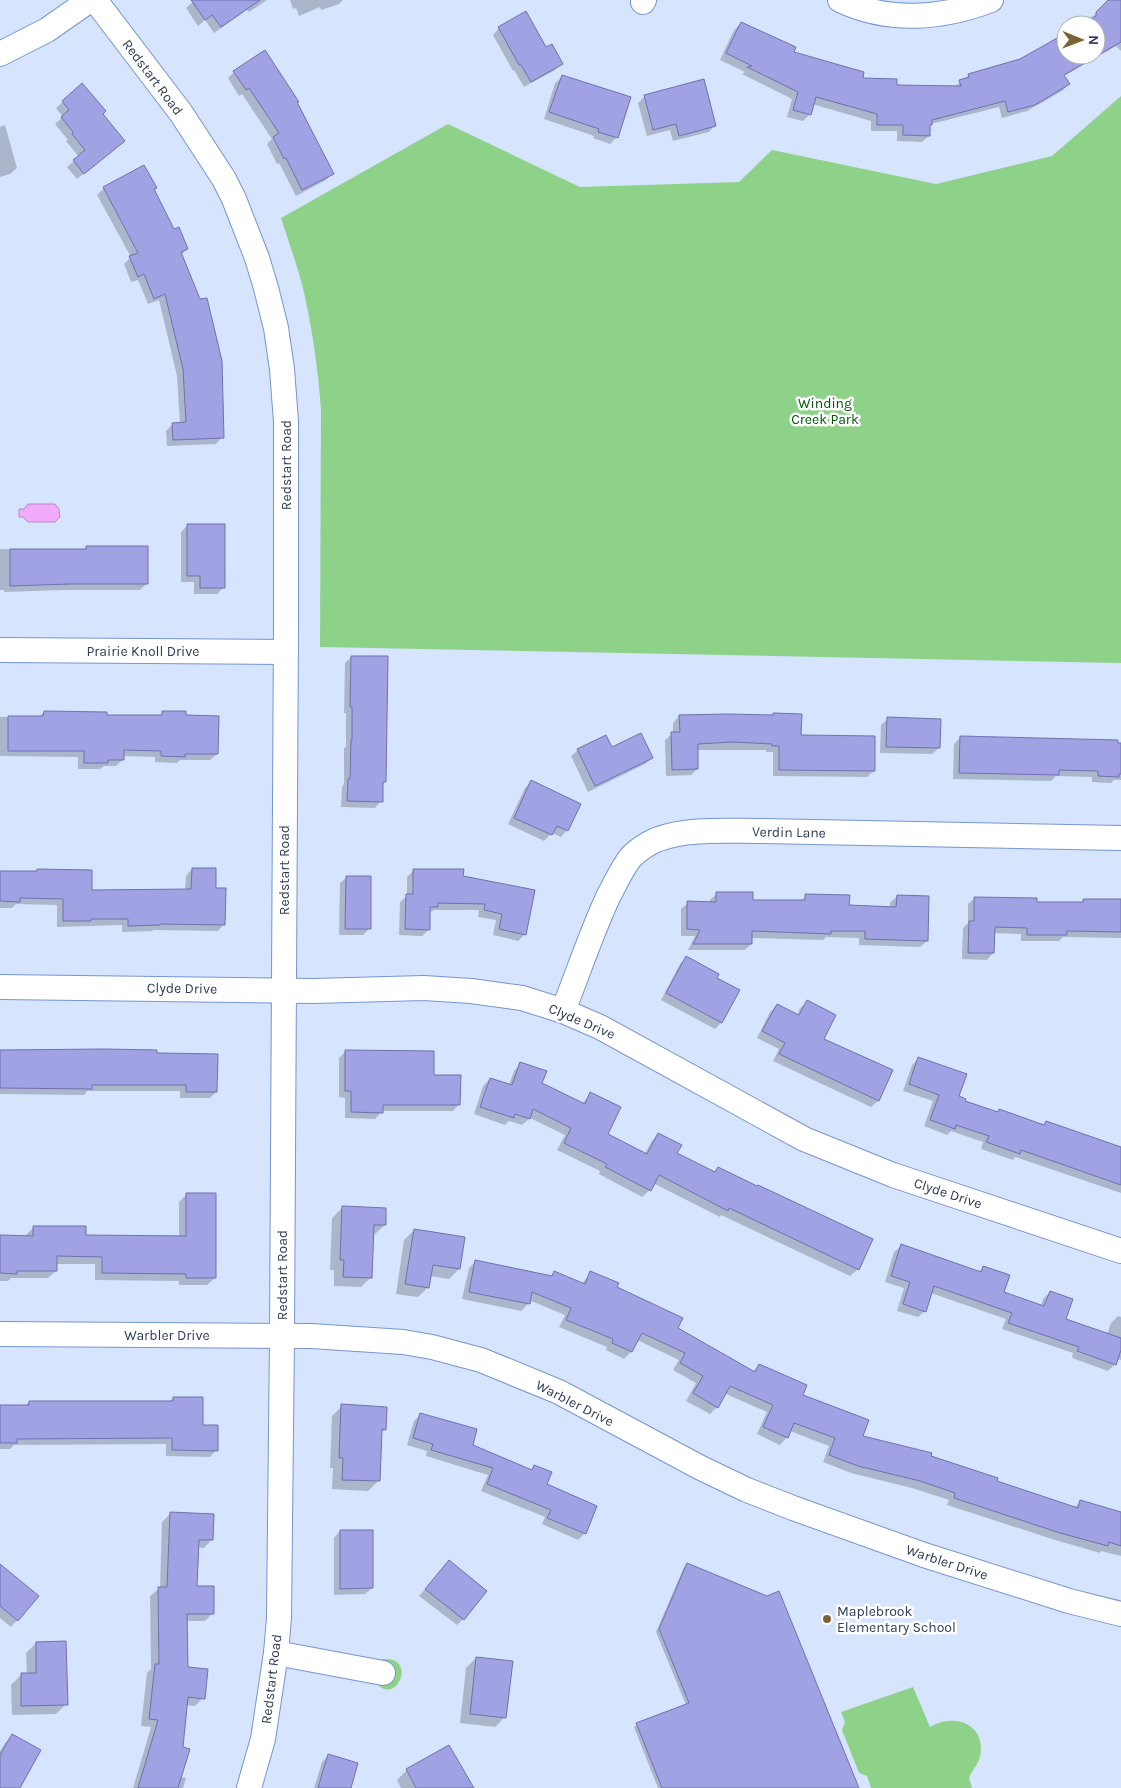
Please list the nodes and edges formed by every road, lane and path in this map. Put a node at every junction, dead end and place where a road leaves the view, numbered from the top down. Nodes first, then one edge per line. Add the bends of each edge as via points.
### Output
1 (90, 0) edge
2 (95, 0) edge
3 (840, 0) edge
4 (990, 0) edge
5 (0, 54) edge
6 (0, 650) edge
7 (286, 652) junction
8 (1121, 838) edge
9 (0, 987) edge
10 (284, 990) junction
11 (563, 1011) junction
12 (1121, 1251) edge
13 (0, 1334) edge
14 (282, 1336) junction
15 (1121, 1614) edge
16 (276, 1652) junction
17 (383, 1673) dead end
18 (249, 1788) edge

1 - 5 street via 47,30
2 - 7 street, Redstart Road via 181,113 224,179 266,288 276,328 286,422
3 - 4 street via 865,10 918,16 950,13
6 - 7 street, Prairie Knoll Drive
7 - 10 street, Redstart Road
8 - 11 street, Verdin Lane via 750,831 704,832 658,839 631,858 617,880 598,918
9 - 10 street, Clyde Drive
10 - 11 street, Clyde Drive via 434,988 522,998
10 - 14 street, Redstart Road
11 - 12 street, Clyde Drive via 600,1027 804,1139 894,1175
13 - 14 street, Warbler Drive
14 - 15 street, Warbler Drive via 402,1342 481,1360 559,1392 701,1468 766,1497 924,1555 1069,1602
14 - 16 street, Redstart Road
16 - 17 street
16 - 18 street, Redstart Road via 263,1739

